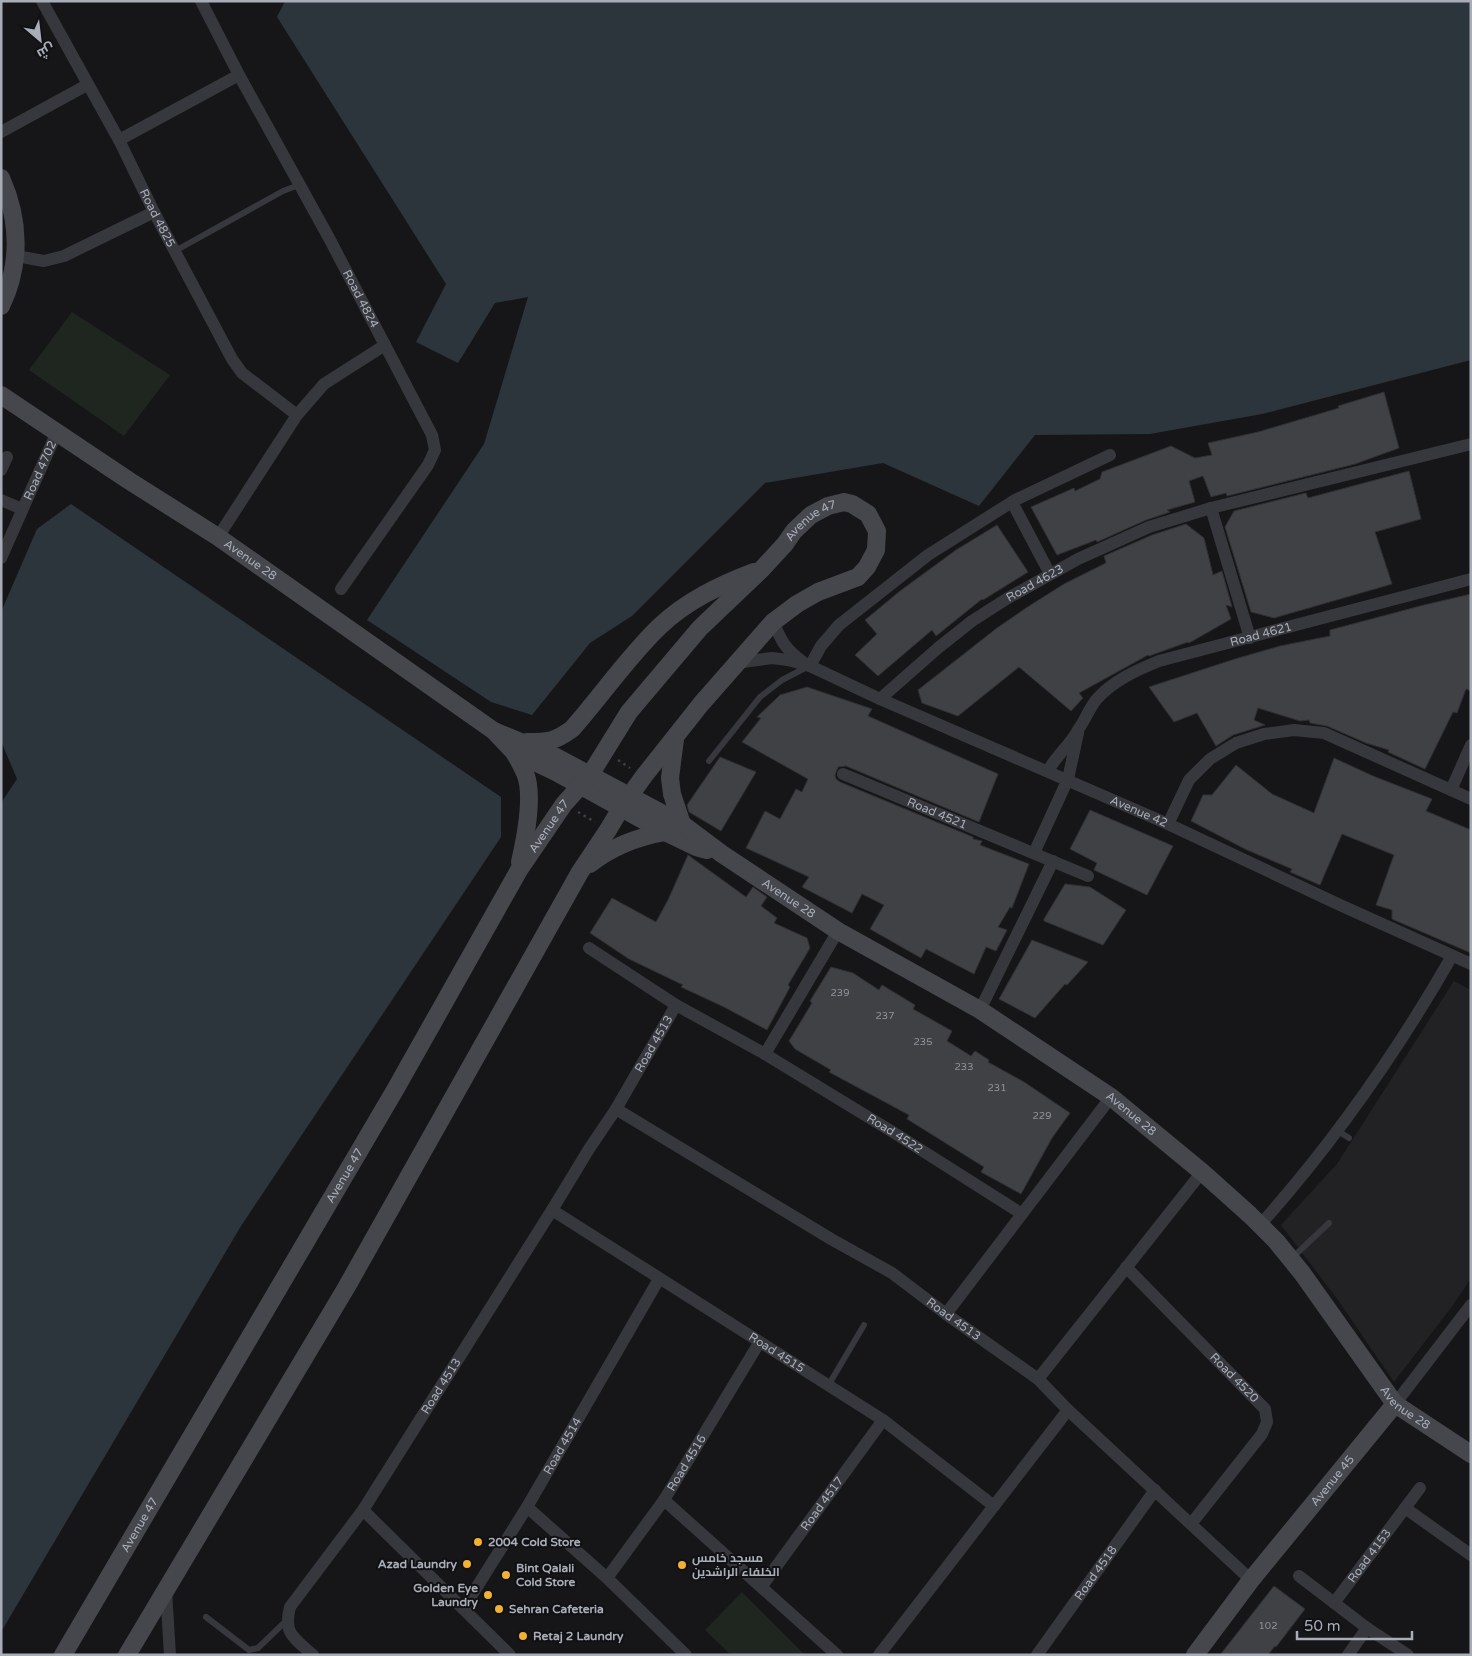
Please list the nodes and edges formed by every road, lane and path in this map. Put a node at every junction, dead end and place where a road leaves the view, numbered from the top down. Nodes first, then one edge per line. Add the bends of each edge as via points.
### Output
1 (42, 1) edge
2 (201, 1) edge
3 (239, 75) junction
4 (87, 85) junction
5 (1, 132) edge
6 (120, 140) junction
7 (1, 178) edge
8 (299, 185) junction
9 (154, 212) junction
10 (175, 250) junction
11 (16, 256) junction
12 (1, 306) edge
13 (385, 345) junction
14 (1, 395) edge
15 (297, 415) junction
16 (57, 432) junction
17 (1471, 444) edge
18 (1110, 455) dead end
19 (7, 457) dead end
20 (1, 470) edge
21 (1, 500) edge
22 (1012, 502) junction
23 (1212, 508) junction
24 (22, 509) junction
25 (218, 538) junction
26 (1, 558) edge
27 (762, 569) junction
28 (1050, 574) junction
29 (1471, 579) edge
30 (341, 589) dead end
31 (774, 622) junction
32 (1250, 638) junction
33 (736, 663) junction
34 (807, 665) junction
35 (880, 698) junction
36 (1078, 731) junction
37 (675, 737) junction
38 (1471, 745) edge
39 (519, 747) junction
40 (604, 752) junction
41 (709, 760) dead end
42 (1048, 770) junction
43 (842, 774) dead end
44 (644, 776) junction
45 (1068, 780) junction
46 (585, 781) junction
47 (1451, 790) junction
48 (1471, 799) edge
49 (626, 802) junction
50 (564, 804) junction
51 (682, 824) junction
52 (1168, 824) junction
53 (608, 830) junction
54 (665, 832) junction
55 (1034, 853) junction
56 (722, 854) junction
57 (1053, 861) junction
58 (519, 870) junction
59 (580, 872) junction
60 (1088, 876) dead end
61 (838, 931) junction
62 (589, 948) dead end
63 (1452, 956) junction
64 (1471, 964) edge
65 (676, 1006) junction
66 (980, 1010) junction
67 (765, 1054) junction
68 (1111, 1097) junction
69 (616, 1109) junction
70 (1338, 1131) junction
71 (1349, 1138) dead end
72 (1202, 1172) junction
73 (552, 1210) junction
74 (1022, 1214) junction
75 (1329, 1223) dead end
76 (1260, 1225) junction
77 (1291, 1259) junction
78 (1126, 1267) junction
79 (659, 1279) junction
80 (1471, 1305) edge
81 (946, 1314) junction
82 (864, 1326) dead end
83 (759, 1343) junction
84 (1038, 1379) junction
85 (828, 1386) junction
86 (1395, 1404) junction
87 (1068, 1410) junction
88 (883, 1420) junction
89 (1471, 1454) edge
90 (1420, 1488) dead end
91 (1155, 1490) junction
92 (664, 1500) junction
93 (994, 1506) junction
94 (527, 1507) junction
95 (1405, 1508) junction
96 (363, 1510) junction
97 (1191, 1524) junction
98 (1471, 1554) edge
99 (1299, 1576) dead end
100 (607, 1578) junction
101 (1251, 1580) junction
102 (762, 1586) junction
103 (166, 1590) junction
104 (1334, 1603) junction
105 (463, 1609) junction
106 (206, 1617) dead end
107 (286, 1620) junction
108 (1366, 1628) junction
109 (63, 1655) edge
110 (127, 1655) edge
111 (170, 1655) edge
112 (313, 1655) edge
113 (510, 1655) edge
114 (686, 1655) edge
115 (836, 1655) edge
116 (878, 1655) edge
117 (1037, 1655) edge
118 (1196, 1655) edge
119 (1348, 1655) edge
120 (1408, 1655) edge

1 - 4 street, Road 4825
2 - 3 street, Road 4824
3 - 6 street
3 - 8 street, Road 4824
4 - 5 street
4 - 6 street, Road 4825
6 - 9 street, Road 4825
7 - 11 street via 16,227
8 - 10 lane
8 - 13 street, Road 4824
9 - 10 street, Road 4825
9 - 11 street via 64,256 44,261
10 - 15 street, Road 4825 via 232,359 242,372
11 - 12 street
13 - 15 street via 324,384
13 - 30 street, Road 4824 via 432,435 435,450 428,465
14 - 16 street, Avenue 28
15 - 25 street
16 - 24 street, Road 4702
16 - 25 street, Avenue 28
17 - 23 street
18 - 22 street
19 - 20 street
21 - 24 street, Road 4702
22 - 28 street
22 - 34 street via 928,555 857,610 839,625
23 - 28 street, Road 4623 via 1149,527
23 - 32 street
24 - 26 street, Road 4702
25 - 39 street, Avenue 28
27 - 31 street, Avenue 47 via 811,515 828,506 844,502 852,504 868,514 877,531 876,550 858,577 796,604
27 - 39 street via 725,583 691,602 660,626 572,729 547,742
27 - 40 street, Avenue 47 via 700,628 629,712
28 - 35 street, Road 4623 via 972,621
29 - 32 street, Road 4621
31 - 33 street, Avenue 47
31 - 34 street, Avenue 42 via 783,644
32 - 36 street, Road 4621 via 1159,660 1126,676 1097,699
33 - 34 street, Avenue 42 via 772,658
33 - 37 street, Avenue 47
34 - 35 street, Avenue 42
34 - 41 lane via 760,697
35 - 42 street, Avenue 42
36 - 42 street, Road 4621
36 - 45 street, Road 4621
37 - 44 street, Avenue 47
37 - 51 street via 670,778
38 - 47 street
39 - 46 street, Avenue 28 via 556,772
39 - 58 street via 529,795
40 - 44 path
40 - 46 street, Avenue 47
42 - 45 street, Avenue 42
43 - 55 street, Road 4521
44 - 49 street, Avenue 47
45 - 52 street, Avenue 42
45 - 55 street
46 - 49 street, Avenue 28
46 - 50 street, Avenue 47
47 - 48 street
47 - 52 street via 1324,733 1294,730 1264,734 1236,743 1210,759 1188,780
49 - 51 street, Avenue 28
49 - 53 street, Avenue 47
49 - 54 street, Avenue 28
50 - 53 path
50 - 58 street, Avenue 47
51 - 56 street, Avenue 28
52 - 63 street, Avenue 42
53 - 59 street, Avenue 47
54 - 56 street, Avenue 28 via 696,847
54 - 59 street via 614,848
55 - 57 street, Road 4521
56 - 61 street, Avenue 28
57 - 60 street, Road 4521
57 - 66 street
58 - 109 street, Avenue 47 via 395,1090
59 - 103 street, Avenue 47 via 346,1288
61 - 66 street, Avenue 28
61 - 67 street
62 - 65 street, Road 4522
63 - 64 street, Avenue 42
63 - 70 street via 1400,1042
65 - 67 street, Road 4522
65 - 69 street, Road 4513
66 - 68 street, Avenue 28
67 - 74 street, Road 4522
68 - 72 street, Avenue 28
68 - 74 street
69 - 73 street, Road 4513
69 - 81 street, Road 4513 via 892,1273
70 - 71 lane
70 - 76 street
72 - 76 street, Avenue 28
72 - 78 street
73 - 79 street, Road 4515
73 - 96 street, Road 4513
74 - 81 street
75 - 77 lane
76 - 77 street, Avenue 28
77 - 86 street, Avenue 28
78 - 84 street
78 - 97 street, Road 4520 via 1265,1409 1267,1422 1262,1434
79 - 83 street, Road 4515
79 - 94 street, Road 4514
80 - 86 street, Avenue 45
81 - 84 street, Road 4513
82 - 85 lane
83 - 85 street, Road 4515
83 - 92 street, Road 4516
84 - 87 street, Road 4513
85 - 88 street, Road 4515
86 - 89 street, Avenue 28
86 - 101 street, Avenue 45
87 - 91 street, Road 4513
87 - 93 street
88 - 93 street, Road 4515
88 - 102 street, Road 4517
90 - 95 street, Road 4153
91 - 97 street, Road 4513
91 - 117 street, Road 4518
92 - 100 street, Road 4516
92 - 102 street
93 - 116 street
94 - 100 street
94 - 105 street, Road 4514
95 - 98 street
95 - 104 street, Road 4153
96 - 105 street
96 - 107 street, Road 4513 via 290,1607
97 - 101 street, Road 4513
99 - 104 street
100 - 114 street
101 - 118 street, Avenue 45
102 - 115 street
103 - 110 street, Avenue 47
103 - 111 street
104 - 108 street
105 - 113 street
106 - 107 lane via 249,1650 258,1648
107 - 112 street via 294,1638
108 - 119 street
108 - 120 street

